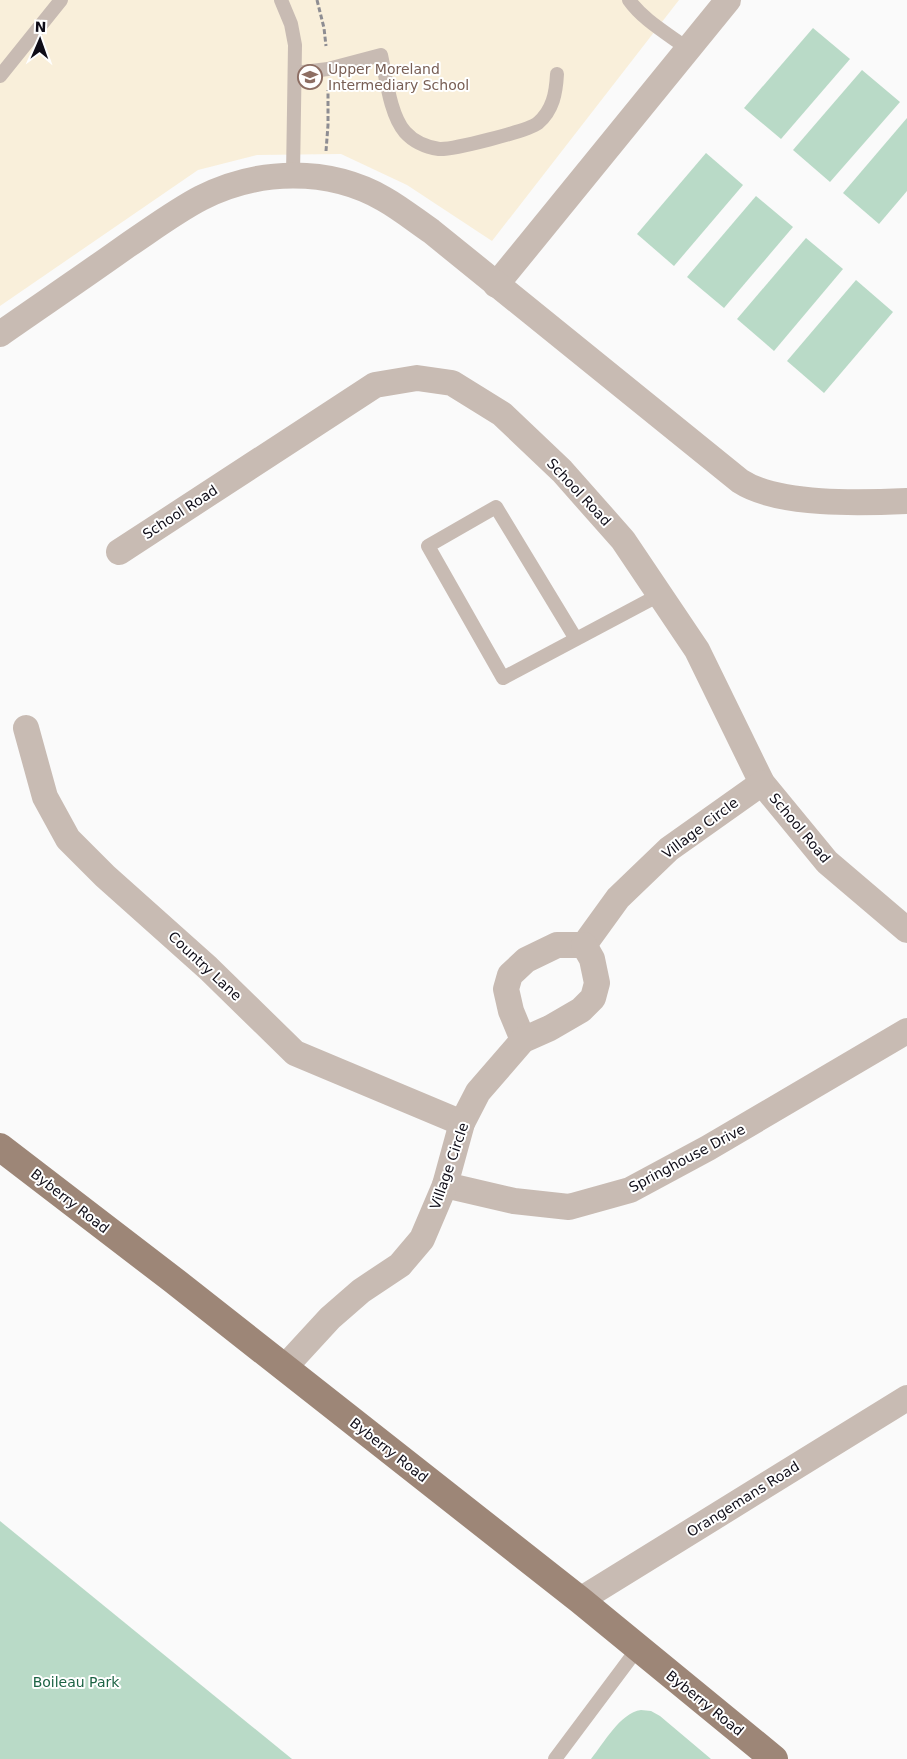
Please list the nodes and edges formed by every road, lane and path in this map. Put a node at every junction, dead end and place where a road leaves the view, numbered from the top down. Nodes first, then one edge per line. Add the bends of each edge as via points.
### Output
1 (61, 0) edge
2 (281, 0) edge
3 (629, 0) edge
4 (728, 0) edge
5 (688, 49) junction
6 (295, 73) junction
7 (557, 74) dead end
8 (0, 76) edge
9 (293, 175) junction
10 (496, 285) junction
11 (0, 334) edge
12 (907, 501) edge
13 (118, 552) dead end
14 (661, 594) junction
15 (576, 639) junction
16 (26, 728) dead end
17 (762, 783) junction
18 (907, 930) edge
19 (584, 945) junction
20 (907, 1031) edge
21 (523, 1040) junction
22 (462, 1124) junction
23 (0, 1147) edge
24 (445, 1185) junction
25 (284, 1368) junction
26 (907, 1398) edge
27 (580, 1600) junction
28 (638, 1648) junction
29 (554, 1759) edge
30 (774, 1759) edge

1 - 8 lane
2 - 6 lane via 291,24
3 - 5 lane via 633,7
4 - 5 street
5 - 10 street
6 - 7 lane via 328,69 381,55 396,118 415,140 438,149 489,139 537,124 553,102
6 - 9 lane
9 - 10 street via 340,182 383,198 431,231
9 - 11 street via 248,180 201,198
10 - 12 street via 751,488 781,496 829,501
13 - 14 street, School Road via 374,385 417,378 452,383 502,414 562,471 617,533
14 - 15 lane
14 - 17 street, School Road via 697,650
15 - 15 lane via 503,678 428,546 496,507
16 - 22 street, Country Lane via 45,797 68,839 295,1053
17 - 18 street, School Road via 827,862
17 - 19 street, Village Circle via 669,849 618,898
19 - 21 street via 592,959 597,983 593,998 581,1010
19 - 21 street via 557,945 526,960 510,975 506,989
20 - 24 street, Springhouse Drive via 630,1190 569,1207 514,1201
21 - 22 street, Village Circle via 478,1092
22 - 24 street, Village Circle
23 - 25 main road, Byberry Road
24 - 25 street, Village Circle via 422,1239 400,1265 361,1291 330,1318
25 - 27 main road, Byberry Road
26 - 27 street, Orangemans Road
27 - 28 main road, Byberry Road
28 - 29 lane
28 - 30 main road, Byberry Road

